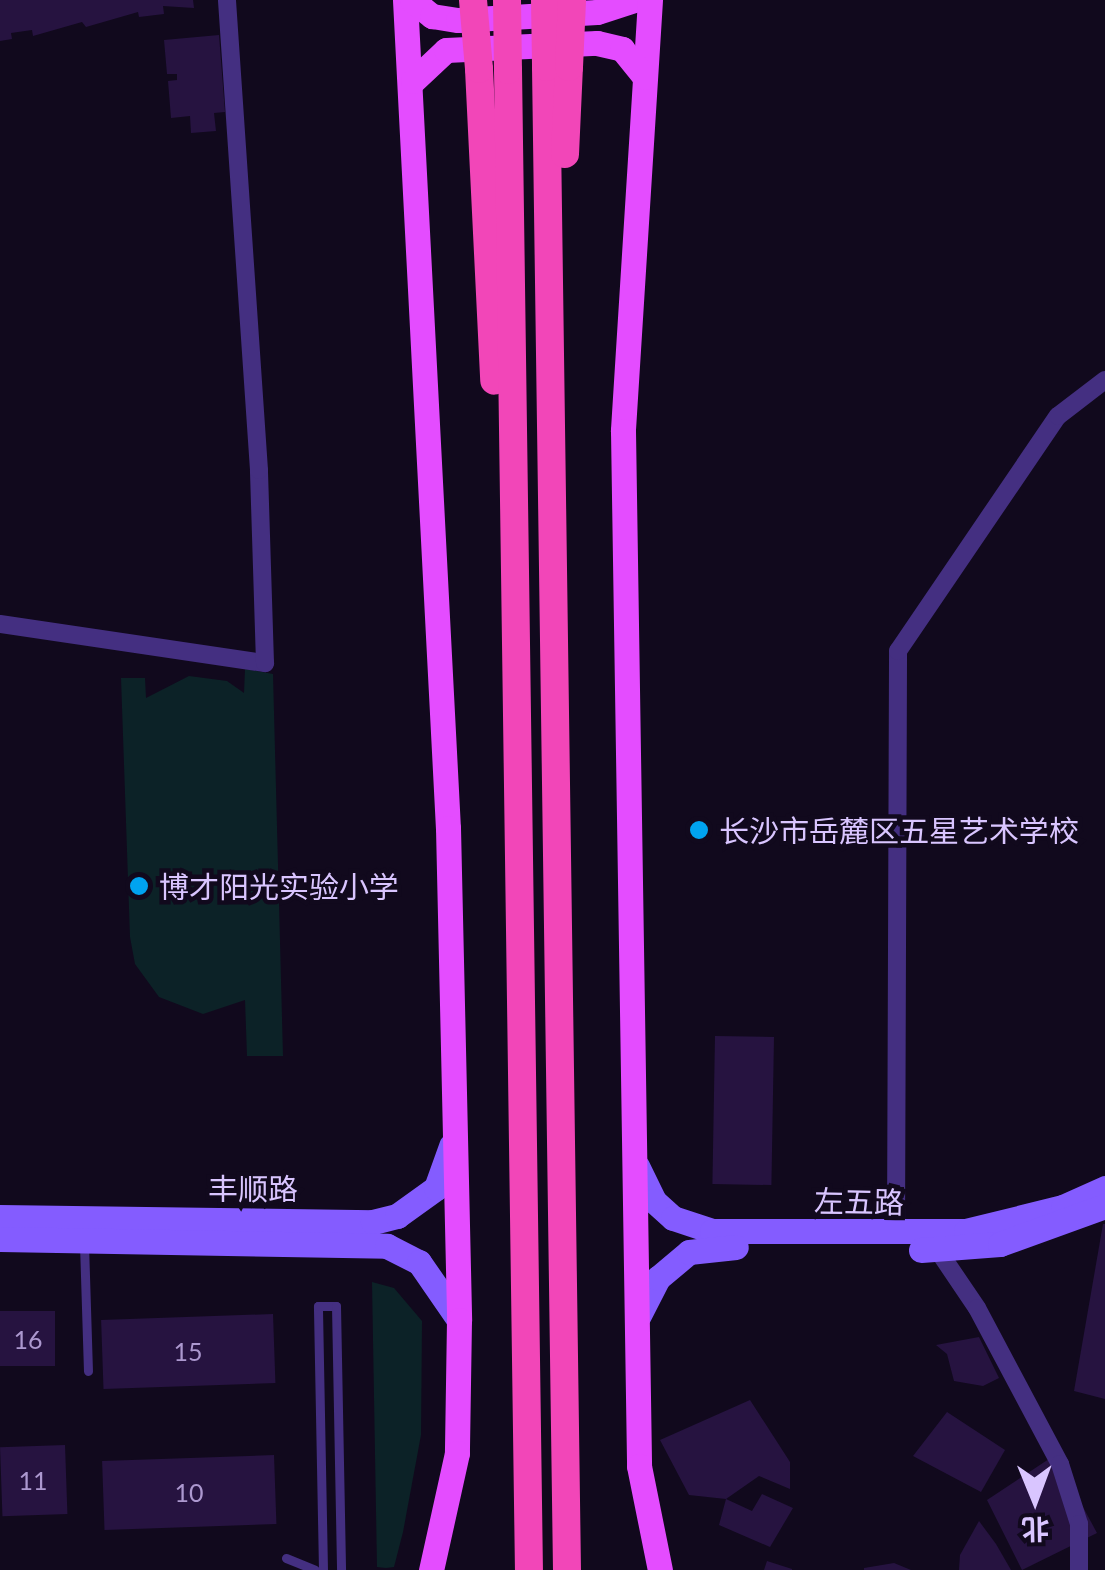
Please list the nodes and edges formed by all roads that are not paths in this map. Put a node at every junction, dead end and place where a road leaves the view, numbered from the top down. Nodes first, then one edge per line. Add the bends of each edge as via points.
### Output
1 (227, 0) edge
2 (408, 0) edge
3 (473, 0) edge
4 (506, 0) edge
5 (545, 0) edge
6 (572, 0) edge
7 (632, 0) edge
8 (650, 0) edge
9 (557, 67) junction
10 (645, 78) junction
11 (413, 81) junction
12 (1105, 380) edge
13 (0, 624) edge
14 (516, 712) junction
15 (453, 1132) junction
16 (636, 1166) junction
17 (1105, 1188) edge
18 (1105, 1206) edge
19 (0, 1216) edge
20 (896, 1234) junction
21 (0, 1238) edge
22 (84, 1240) junction
23 (933, 1242) junction
24 (639, 1314) junction
25 (459, 1320) junction
26 (88, 1371) dead end
27 (286, 1558) dead end
28 (314, 1570) edge
29 (323, 1570) edge
30 (341, 1570) edge
31 (431, 1570) edge
32 (529, 1570) edge
33 (567, 1570) edge
34 (660, 1570) edge
35 (1079, 1570) edge

1 - 13 street via 259,470 265,662
2 - 7 main road via 444,20 597,12
2 - 11 main road
3 - 14 highway, bridge
4 - 14 highway, bridge
5 - 9 highway, bridge
6 - 9 highway, bridge
8 - 10 main road
9 - 33 highway via 554,430
10 - 11 main road via 622,49 598,44 446,50
10 - 16 main road via 623,432
11 - 15 main road via 448,808
12 - 20 street via 1058,416 898,650
14 - 32 highway
15 - 19 main road, 丰顺路 via 447,1172 436,1188 397,1216 373,1222
15 - 25 main road
16 - 20 main road, 左五路 via 654,1201 692,1228
16 - 24 main road
17 - 23 main road, 左五路
18 - 23 main road, 左五路 via 1000,1244
20 - 23 main road, 左五路
21 - 22 main road
22 - 25 main road via 386,1246 419,1262
22 - 26 lane
23 - 24 main road, 左五路 via 702,1247 658,1278
23 - 35 street via 1060,1464 1079,1524
24 - 34 main road via 639,1466
25 - 31 main road via 457,1453
27 - 28 lane
29 - 30 lane via 318,1306 336,1306

